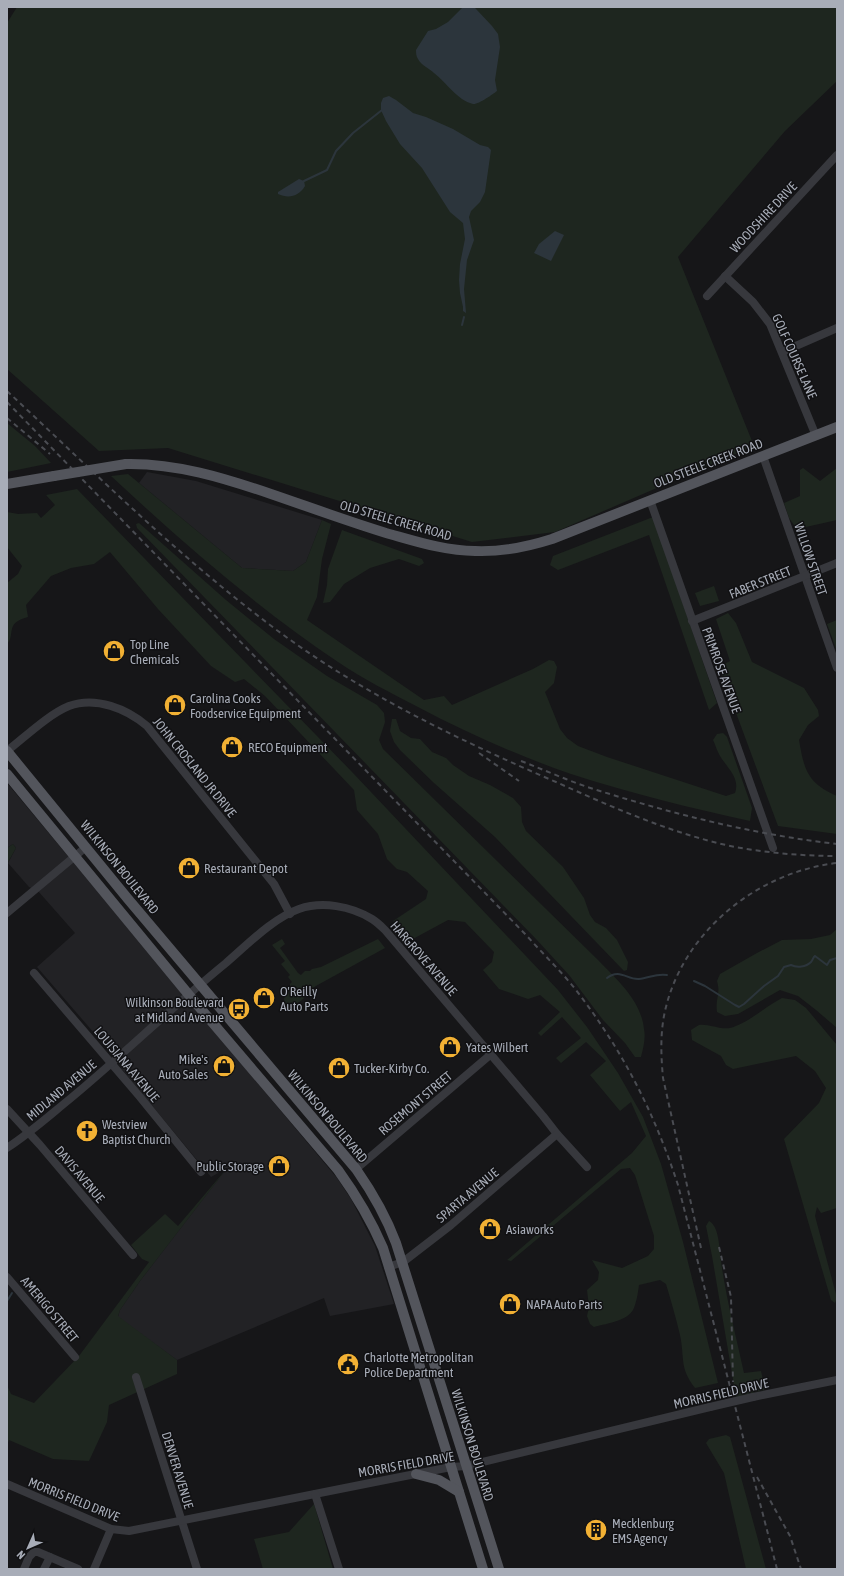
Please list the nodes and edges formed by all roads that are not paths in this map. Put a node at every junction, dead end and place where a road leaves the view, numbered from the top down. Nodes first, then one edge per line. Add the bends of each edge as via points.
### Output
1 (837, 155) edge
2 (725, 276) junction
3 (707, 296) dead end
4 (837, 328) edge
5 (782, 352) junction
6 (837, 427) edge
7 (816, 436) junction
8 (763, 456) junction
9 (7, 484) edge
10 (650, 500) junction
11 (837, 563) edge
12 (804, 576) junction
13 (692, 621) junction
14 (837, 668) edge
15 (7, 751) edge
16 (7, 774) edge
17 (86, 847) junction
18 (772, 848) dead end
19 (75, 856) junction
20 (7, 913) edge
21 (290, 914) junction
22 (34, 973) dead end
23 (200, 984) junction
24 (189, 994) junction
25 (490, 1055) junction
26 (111, 1063) junction
27 (7, 1109) edge
28 (28, 1133) junction
29 (557, 1134) junction
30 (7, 1148) edge
31 (587, 1168) dead end
32 (356, 1169) junction
33 (201, 1172) dead end
34 (133, 1255) dead end
35 (403, 1262) junction
36 (388, 1266) junction
37 (7, 1277) edge
38 (75, 1357) dead end
39 (136, 1377) dead end
40 (837, 1380) edge
41 (466, 1466) junction
42 (451, 1467) junction
43 (416, 1474) junction
44 (7, 1484) edge
45 (458, 1492) junction
46 (315, 1494) junction
47 (181, 1520) junction
48 (111, 1529) junction
49 (50, 1557) junction
50 (65, 1567) edge
51 (24, 1569) edge
52 (44, 1569) edge
53 (78, 1569) edge
54 (94, 1569) edge
55 (197, 1569) edge
56 (339, 1569) edge
57 (482, 1569) edge
58 (499, 1569) edge

1 - 2 street, WOODSHIRE DRIVE
2 - 3 street, WOODSHIRE DRIVE
2 - 5 street, GOLF COURSE LANE via 760,310 770,324
4 - 5 street
5 - 7 street, GOLF COURSE LANE
6 - 7 main road, OLD STEELE CREEK ROAD
7 - 8 main road, OLD STEELE CREEK ROAD
8 - 10 main road, OLD STEELE CREEK ROAD
8 - 12 street, WILLOW STREET
9 - 10 main road, OLD STEELE CREEK ROAD, bridge via 126,464 163,465 244,485 406,539 437,547 474,551 505,550 538,544
10 - 13 street, PRIMROSE AVENUE
11 - 12 street, FABER STREET
12 - 13 street, FABER STREET
12 - 14 street, WILLOW STREET
13 - 18 street, PRIMROSE AVENUE
15 - 17 main road, WILKINSON BOULEVARD
15 - 21 street, JOHN CROSLAND JR DRIVE via 57,712 70,706 99,704 136,717 151,732 274,884
16 - 19 main road, WILKINSON BOULEVARD
17 - 19 street
17 - 23 main road, WILKINSON BOULEVARD
19 - 20 street
19 - 24 main road, WILKINSON BOULEVARD
21 - 23 street, HARGROVE AVENUE via 271,926
21 - 25 street, HARGROVE AVENUE via 316,905 330,905 358,912 372,919 385,930
22 - 26 street, LOUISIANA AVENUE
23 - 24 street, MIDLAND AVENUE
23 - 32 main road, WILKINSON BOULEVARD
24 - 26 street, MIDLAND AVENUE
24 - 36 main road, WILKINSON BOULEVARD via 355,1193 380,1242
25 - 29 street, HARGROVE AVENUE
25 - 32 street, ROSEMONT STREET
26 - 28 street, MIDLAND AVENUE
26 - 33 street, LOUISIANA AVENUE
27 - 28 street, DAVIS AVENUE
28 - 30 street, MIDLAND AVENUE
28 - 34 street, DAVIS AVENUE
29 - 31 street, HARGROVE AVENUE
29 - 35 street, SPARTA AVENUE via 451,1225
32 - 35 main road, WILKINSON BOULEVARD via 386,1219
35 - 36 street, SPARTA AVENUE
35 - 41 main road, WILKINSON BOULEVARD
36 - 42 main road, WILKINSON BOULEVARD
37 - 38 street, AMERIGO STREET
39 - 47 street, DENVER AVENUE
40 - 41 street, MORRIS FIELD DRIVE, bridge via 753,1397
41 - 42 street, MORRIS FIELD DRIVE
41 - 58 main road, WILKINSON BOULEVARD
42 - 43 street, MORRIS FIELD DRIVE
42 - 45 main road, WILKINSON BOULEVARD
43 - 45 main road via 439,1480
43 - 46 street, MORRIS FIELD DRIVE
44 - 48 street, MORRIS FIELD DRIVE
45 - 57 main road, WILKINSON BOULEVARD
46 - 47 street, MORRIS FIELD DRIVE
46 - 56 street
47 - 48 street, MORRIS FIELD DRIVE via 129,1531
47 - 55 street, DENVER AVENUE
48 - 54 street
49 - 50 street
49 - 51 street via 34,1552
49 - 52 street
50 - 53 street

